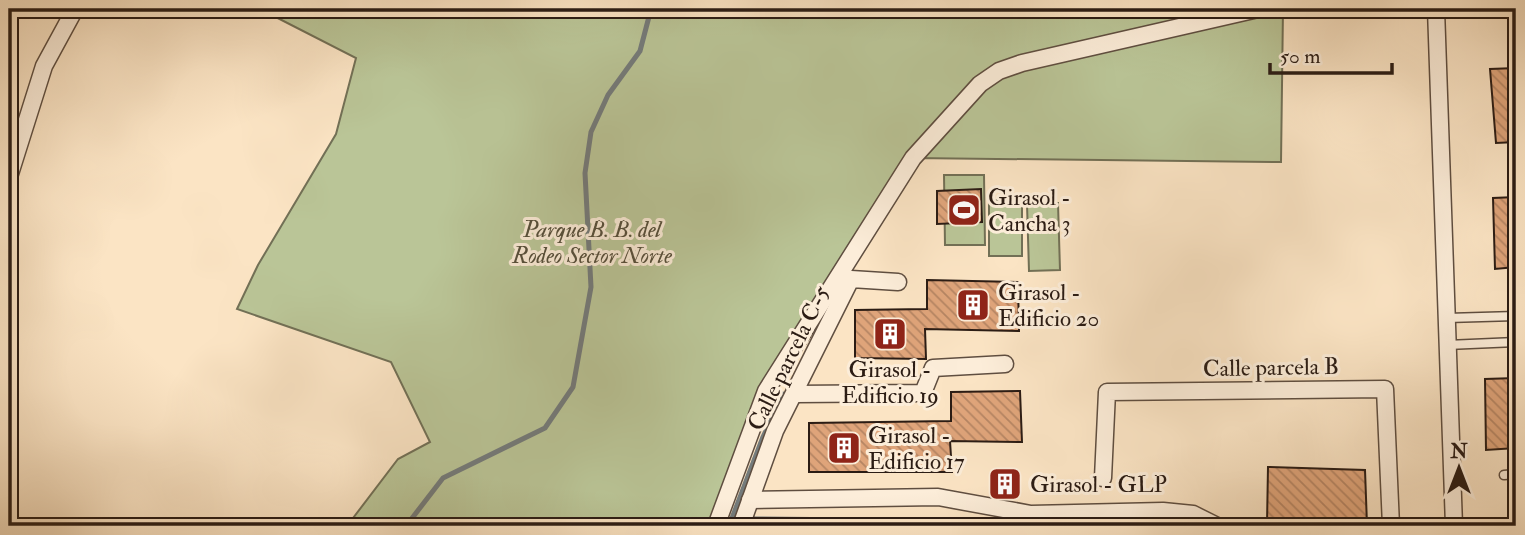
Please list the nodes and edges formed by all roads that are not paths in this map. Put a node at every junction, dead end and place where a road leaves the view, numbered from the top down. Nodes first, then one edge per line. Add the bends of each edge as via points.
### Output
1 (75, 9) edge
2 (1258, 9) edge
3 (1436, 9) edge
4 (9, 177) edge
5 (898, 282) dead end
6 (1516, 316) edge
7 (1447, 318) junction
8 (1516, 342) edge
9 (1447, 345) junction
10 (1005, 364) dead end
11 (795, 394) junction
12 (1516, 474) edge
13 (1504, 475) dead end
14 (1103, 478) dead end
15 (750, 500) junction
16 (716, 526) edge
17 (741, 526) edge
18 (1217, 526) edge
19 (1391, 526) edge
20 (1454, 526) edge

1 - 4 street via 44,66
2 - 16 street via 1022,62 980,84 913,158 766,391
3 - 7 street
5 - 11 street, Calle parcela C-5 via 851,279
6 - 7 lane
7 - 9 street
8 - 9 lane
9 - 20 street
10 - 11 street via 933,368 923,393
11 - 15 street, Calle parcela C-5 via 775,431
12 - 13 lane
14 - 19 street, Calle parcela B via 1107,392 1385,389
15 - 17 street, Calle parcela C-5
15 - 18 street via 939,497 1031,514 1193,514

